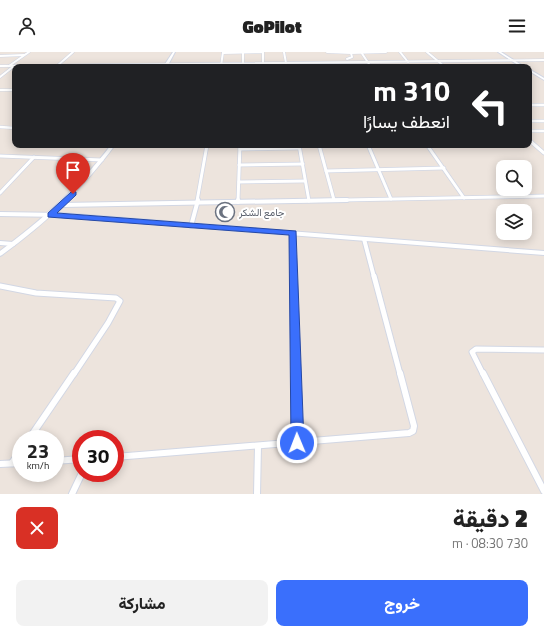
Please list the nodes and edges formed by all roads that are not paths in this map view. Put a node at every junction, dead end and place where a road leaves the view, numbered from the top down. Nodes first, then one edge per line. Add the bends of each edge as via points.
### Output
1 (11, 52) edge
2 (29, 52) edge
3 (73, 52) edge
4 (174, 52) edge
5 (223, 52) edge
6 (244, 52) edge
7 (263, 52) edge
8 (266, 52) edge
9 (284, 52) edge
10 (327, 52) edge
11 (361, 52) edge
12 (386, 52) edge
13 (400, 52) edge
14 (427, 52) edge
15 (499, 52) edge
16 (351, 53) junction
17 (25, 55) junction
18 (0, 56) edge
19 (5, 56) junction
20 (0, 59) edge
21 (347, 59) dead end
22 (544, 60) edge
23 (513, 61) junction
24 (368, 62) junction
25 (408, 62) junction
26 (439, 62) junction
27 (262, 63) junction
28 (270, 63) joint
29 (286, 63) junction
30 (296, 63) joint
31 (332, 63) joint
32 (59, 64) edge
33 (167, 64) edge
34 (221, 64) edge
35 (243, 64) joint
36 (247, 64) joint
37 (441, 64) edge
38 (518, 64) edge
39 (0, 66) edge
40 (9, 66) joint
41 (12, 68) edge
42 (532, 72) edge
43 (0, 77) edge
44 (544, 78) edge
45 (0, 90) edge
46 (12, 90) edge
47 (532, 105) edge
48 (544, 105) edge
49 (532, 121) edge
50 (544, 121) edge
51 (0, 127) edge
52 (12, 128) edge
53 (532, 131) edge
54 (544, 131) edge
55 (532, 143) edge
56 (111, 148) edge
57 (206, 148) edge
58 (240, 148) edge
59 (299, 148) edge
60 (320, 148) edge
61 (369, 148) edge
62 (429, 148) edge
63 (544, 153) edge
64 (0, 156) edge
65 (34, 157) junction
66 (102, 160) junction
67 (303, 164) junction
68 (240, 165) junction
69 (444, 168) junction
70 (380, 170) junction
71 (326, 171) junction
72 (305, 181) junction
73 (239, 182) junction
74 (0, 192) edge
75 (544, 196) edge
76 (464, 198) junction
77 (391, 199) junction
78 (334, 200) junction
79 (309, 201) junction
80 (238, 202) junction
81 (197, 203) junction
82 (62, 205) junction
83 (0, 214) edge
84 (51, 215) junction
85 (191, 226) junction
86 (293, 233) junction
87 (364, 239) junction
88 (0, 243) edge
89 (13, 244) junction
90 (544, 253) edge
91 (0, 254) edge
92 (0, 286) edge
93 (544, 350) edge
94 (35, 430) edge
95 (297, 443) junction
96 (258, 446) junction
97 (124, 456) edge
98 (12, 463) edge
99 (0, 464) edge
100 (78, 482) edge
101 (544, 491) edge
102 (72, 494) edge
103 (257, 494) edge

1 - 19 street
2 - 17 street
3 - 32 street
4 - 33 main road
5 - 6 street
5 - 34 street
6 - 7 street
6 - 35 street
7 - 8 street
7 - 27 street
9 - 29 street
10 - 16 street
11 - 12 street
11 - 16 street
11 - 24 street
13 - 25 street
14 - 26 street
15 - 23 main road
16 - 21 street via 352,57
17 - 19 street
17 - 40 street
18 - 19 street
19 - 20 street
22 - 23 street
23 - 26 street
23 - 38 main road
24 - 25 street
24 - 31 street
25 - 26 street
26 - 37 street
27 - 28 street
27 - 36 street
28 - 29 street
29 - 30 street
30 - 31 street
35 - 36 street
39 - 40 street
41 - 43 street
42 - 44 main road
45 - 46 street
47 - 48 street
49 - 50 street
51 - 52 street
53 - 54 street
55 - 63 street
56 - 66 main road
57 - 81 street
58 - 68 street
59 - 67 street
60 - 71 street
61 - 70 street
62 - 69 street
64 - 65 street
65 - 66 street
65 - 74 street
66 - 82 main road
67 - 68 street
67 - 72 street
68 - 73 street
69 - 70 street
69 - 76 street
70 - 71 street
70 - 77 street
71 - 78 street
72 - 73 street
72 - 79 street
73 - 80 street
75 - 76 street
76 - 77 street
77 - 78 street
78 - 79 street
79 - 80 street
80 - 81 street
81 - 82 street
81 - 85 street
82 - 84 main road
83 - 84 street
84 - 85 street
84 - 89 main road
85 - 86 street
86 - 87 street
86 - 95 street
87 - 90 street
87 - 95 street via 414,430 409,433
88 - 89 street
89 - 91 main road
92 - 94 street via 36,293 116,298 120,301 108,323
93 - 101 street via 472,351
95 - 96 street
96 - 97 street
96 - 103 street
98 - 99 street
100 - 102 street

